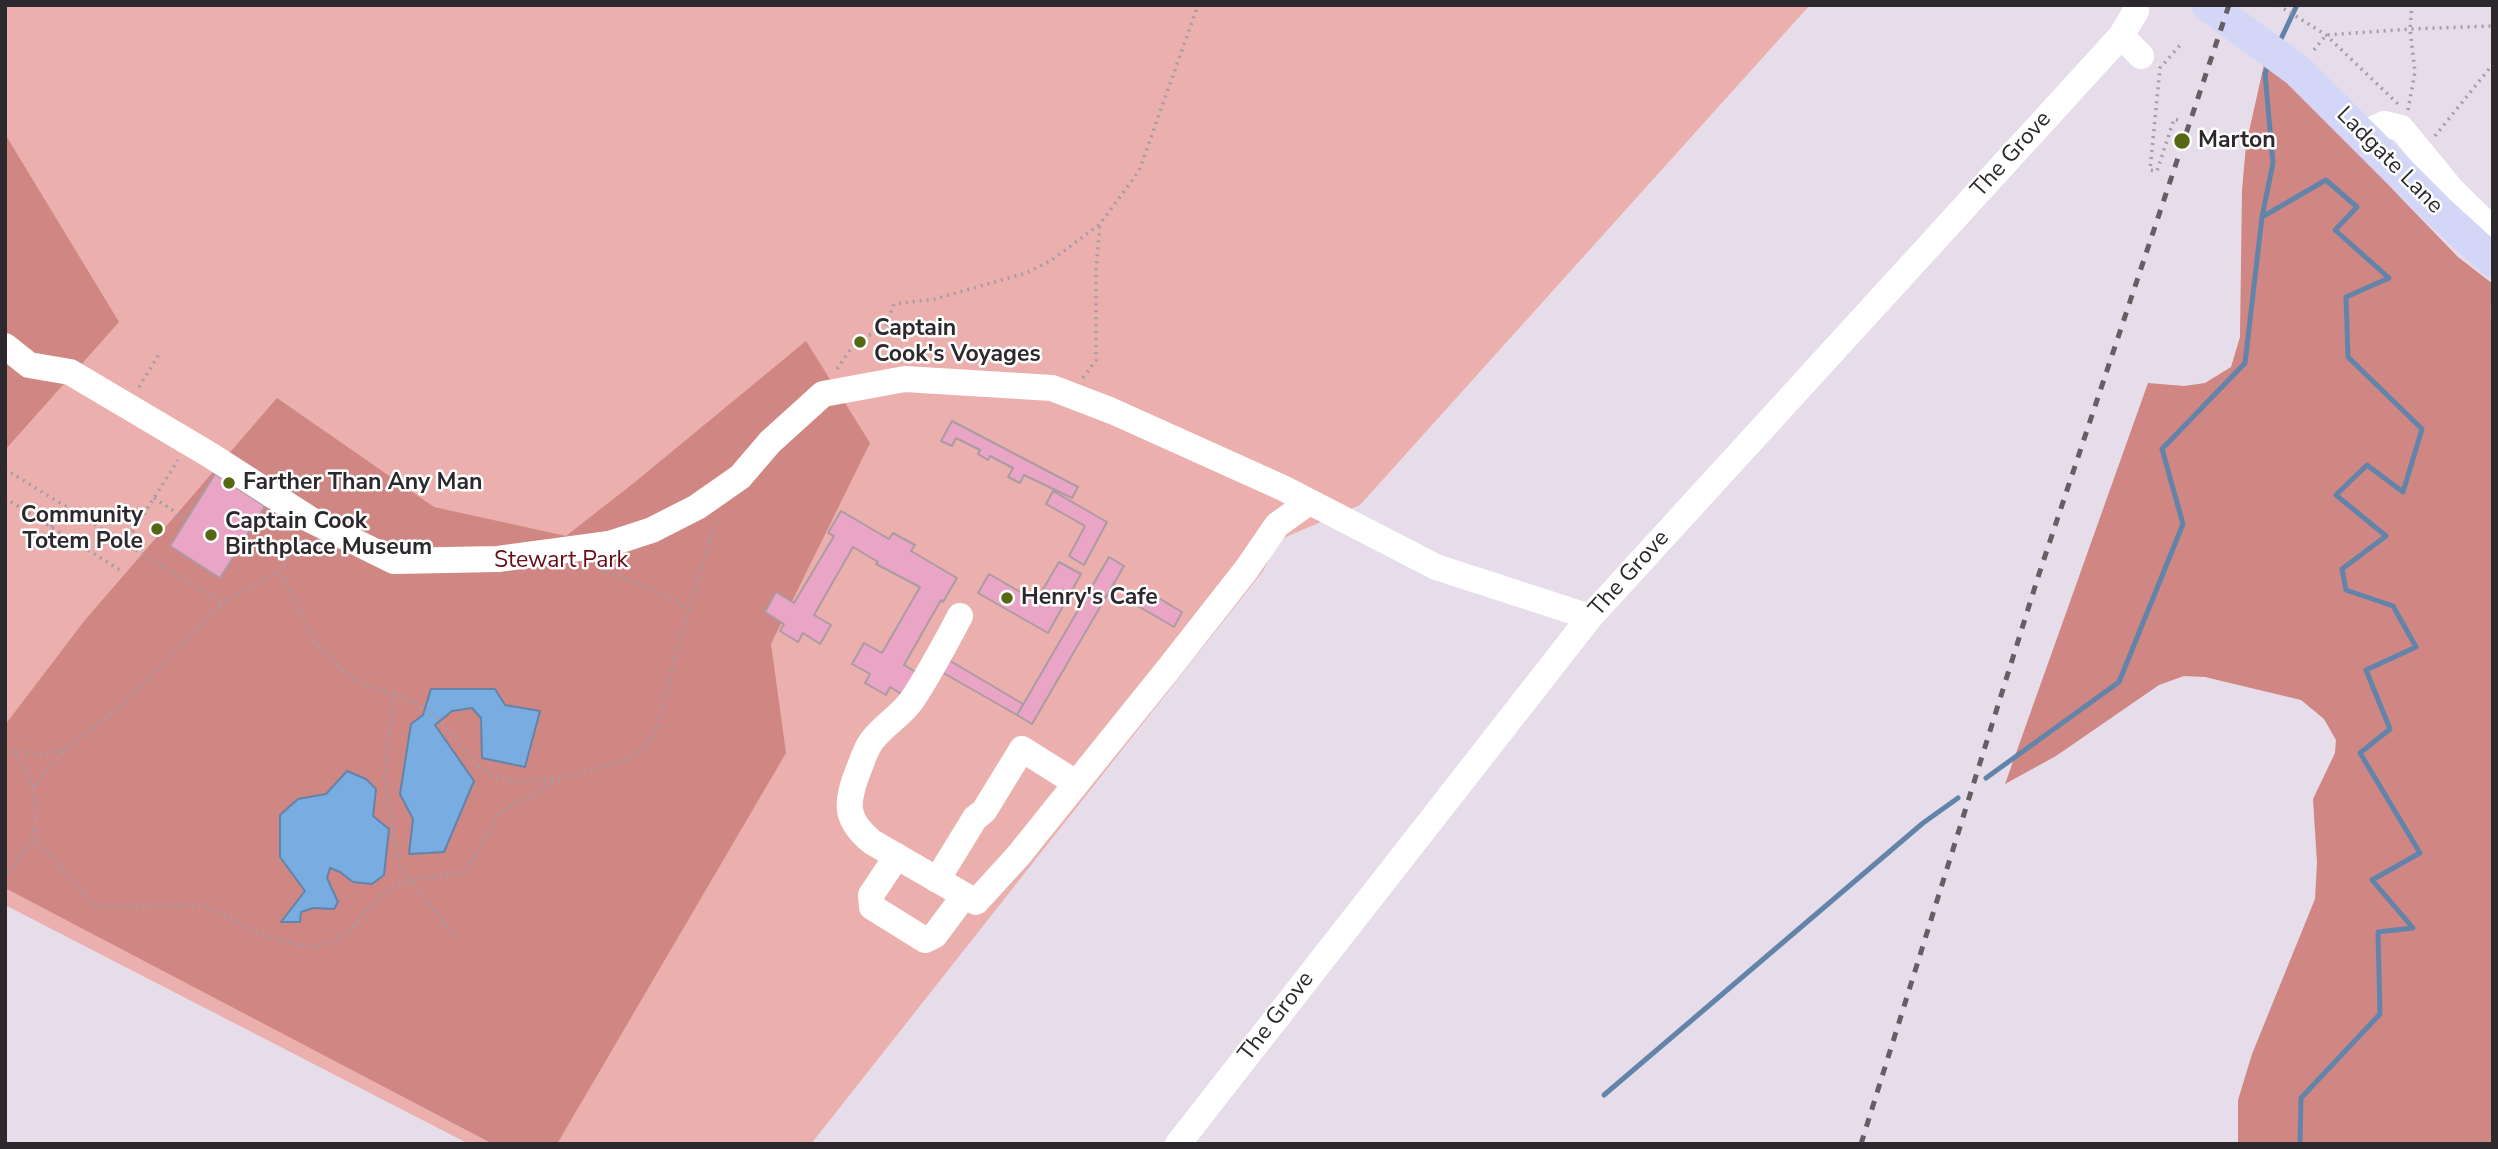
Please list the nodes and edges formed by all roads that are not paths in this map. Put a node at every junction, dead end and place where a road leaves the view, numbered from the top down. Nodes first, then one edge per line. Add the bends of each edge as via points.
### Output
1 (2208, 5) edge
2 (2136, 11) dead end
3 (2120, 36) junction
4 (2140, 55) dead end
5 (2362, 134) junction
6 (2493, 230) edge
7 (2493, 261) edge
8 (5, 346) edge
9 (1309, 502) junction
10 (960, 616) dead end
11 (1590, 617) junction
12 (1076, 783) junction
13 (897, 856) junction
14 (937, 880) junction
15 (964, 896) junction
16 (1178, 1144) edge

1 - 5 main road, Ladgate Lane via 2283,59
2 - 3 street, The Grove
3 - 4 street
3 - 11 street, The Grove
5 - 6 street via 2384,124 2401,128 2452,190
5 - 7 main road, Ladgate Lane
8 - 9 street via 29,365 70,372 311,520 394,561 498,559 609,544 652,530 697,507 740,477 770,442 823,394 905,379 1052,388
9 - 11 street via 1436,567
9 - 12 street via 1277,525
10 - 13 street via 910,703 871,742 851,790 848,806 853,822 872,842
11 - 16 street, The Grove
12 - 14 street via 1022,749
12 - 15 street via 976,902
13 - 14 street
13 - 15 street via 871,895 872,906 925,940 935,935
14 - 15 street

